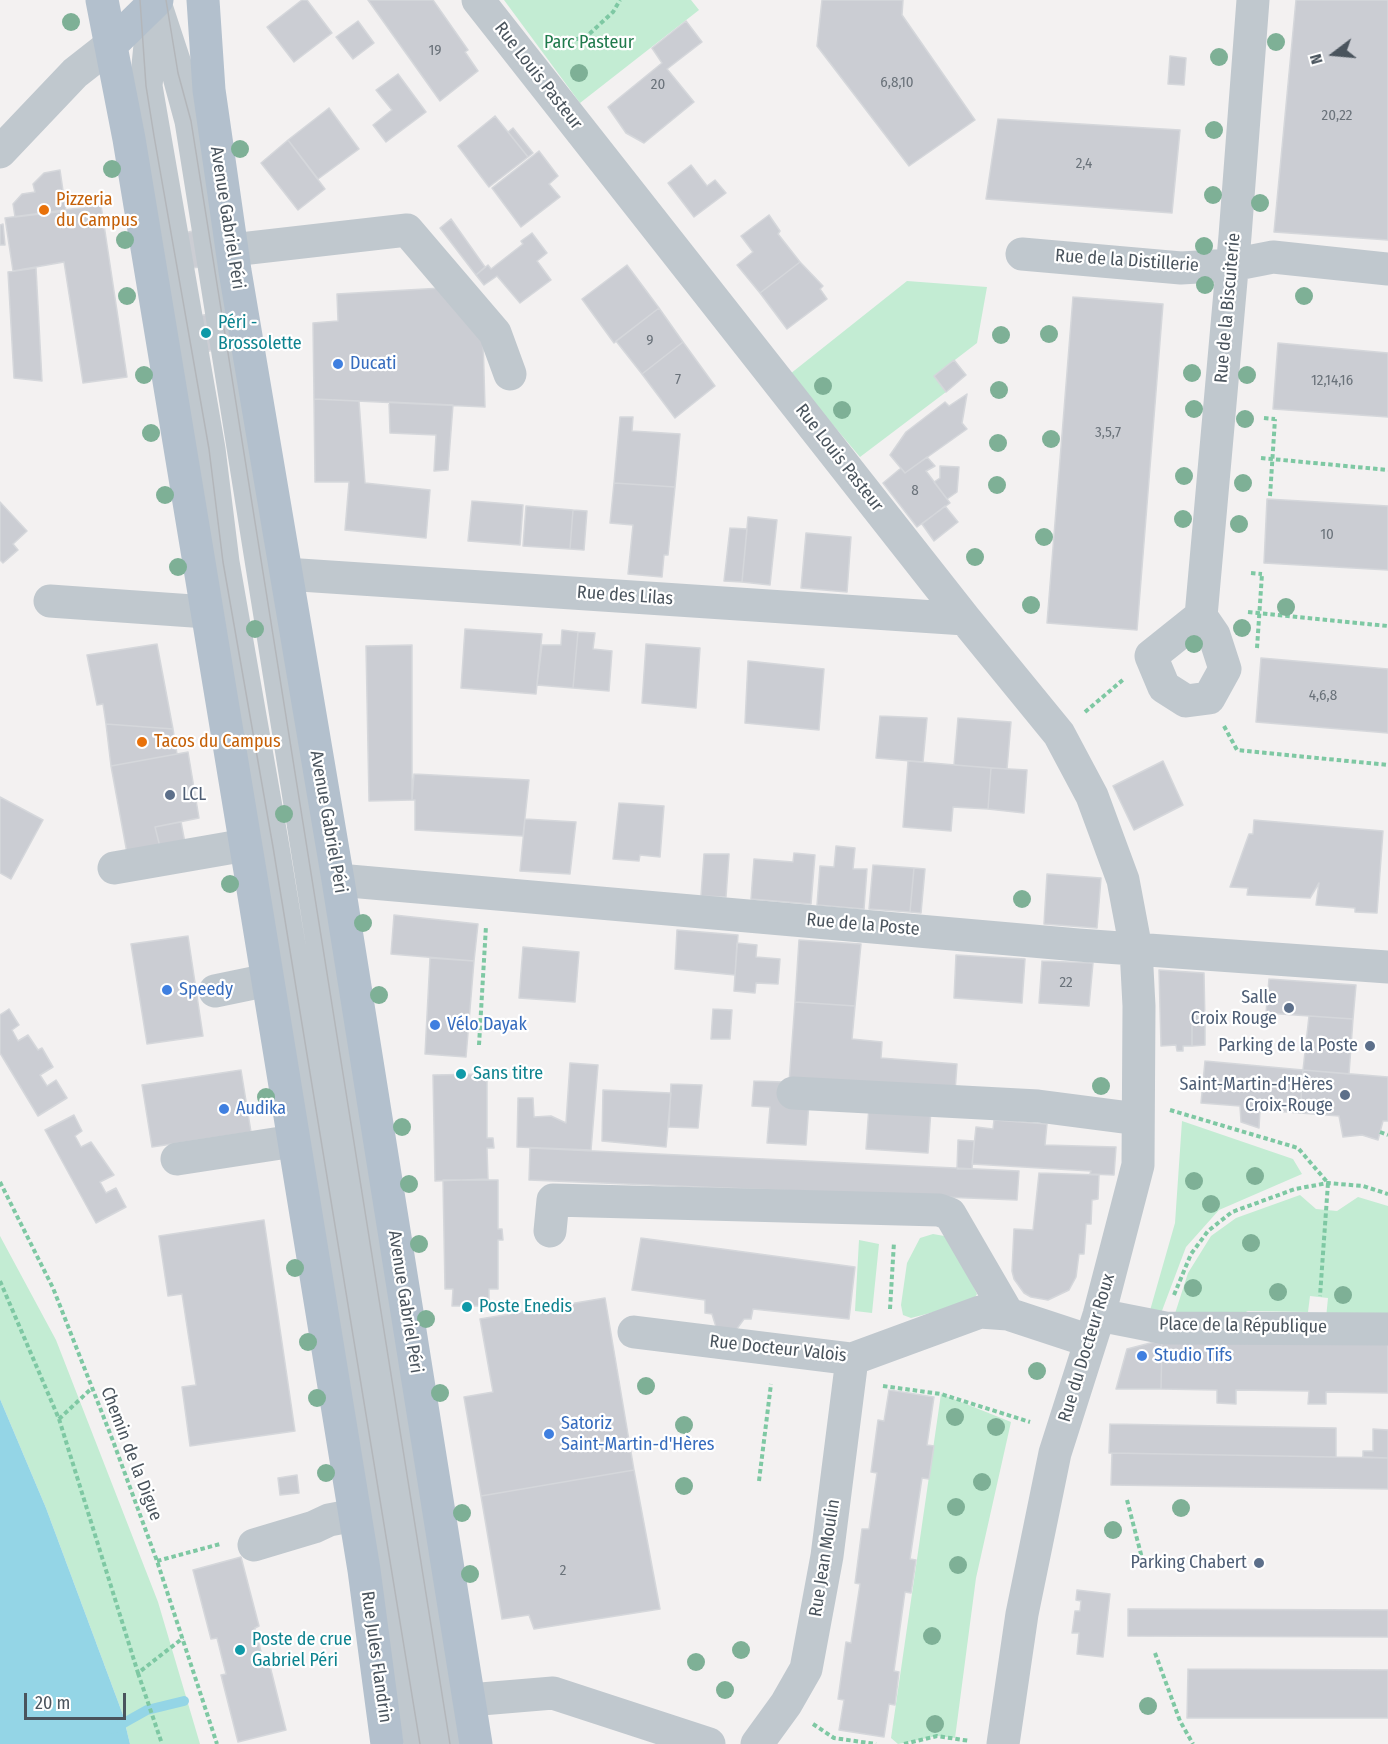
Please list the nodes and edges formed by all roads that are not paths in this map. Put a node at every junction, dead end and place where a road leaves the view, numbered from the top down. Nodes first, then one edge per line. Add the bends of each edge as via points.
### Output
1 (102, 0) edge
2 (203, 0) edge
3 (478, 0) edge
4 (1253, 0) edge
5 (155, 1) edge
6 (112, 44) junction
7 (0, 152) edge
8 (232, 250) junction
9 (1022, 254) dead end
10 (1232, 265) junction
11 (1388, 269) edge
12 (510, 374) dead end
13 (285, 574) junction
14 (50, 601) dead end
15 (207, 612) junction
16 (1201, 616) junction
17 (966, 619) junction
18 (246, 845) junction
19 (114, 868) dead end
20 (338, 880) junction
21 (1136, 949) junction
22 (1388, 967) edge
23 (268, 980) junction
24 (215, 991) dead end
25 (793, 1093) dead end
26 (1138, 1110) junction
27 (294, 1141) junction
28 (177, 1159) dead end
29 (550, 1231) dead end
30 (1008, 1314) junction
31 (1095, 1328) junction
32 (1388, 1329) edge
33 (634, 1332) dead end
34 (850, 1370) junction
35 (355, 1515) junction
36 (254, 1545) dead end
37 (469, 1700) junction
38 (989, 1743) edge
39 (387, 1744) edge
40 (420, 1744) edge
41 (450, 1744) edge
42 (476, 1744) edge
43 (710, 1744) edge
44 (757, 1744) edge

1 - 6 main road
2 - 8 main road, Avenue Gabriel Péri via 209,90
3 - 17 street, Rue Louis Pasteur
4 - 10 street, Rue de la Biscuiterie
5 - 6 main road
5 - 40 street, Rue Jules Flandrin via 146,86
5 - 41 street, Avenue Gabriel Péri via 191,121
6 - 7 street via 75,73
6 - 15 main road
8 - 12 street via 407,230 495,333
8 - 13 main road, Avenue Gabriel Péri
9 - 10 street, Rue de la Distillerie via 1181,268
10 - 11 street, Rue de la Distillerie via 1273,257
10 - 16 street, Rue de la Biscuiterie
13 - 17 street, Rue des Lilas
13 - 20 main road, Avenue Gabriel Péri
14 - 15 street
15 - 18 main road
16 - 16 street via 1214,635 1225,669 1209,698 1186,701 1164,687 1151,656
17 - 21 street, Rue Louis Pasteur via 1059,734 1092,796 1123,880
18 - 19 street
18 - 23 main road
20 - 21 street, Rue de la Poste
20 - 37 main road, Avenue Gabriel Péri
21 - 22 street, Rue de la Poste
21 - 26 street, Rue du Docteur Roux
23 - 24 street
23 - 27 main road
25 - 26 street
26 - 31 street, Rue du Docteur Roux via 1138,1165
27 - 28 street
27 - 35 main road
29 - 30 street via 552,1200 939,1210 950,1214
30 - 31 street, Rue Docteur Valois
30 - 34 street, Rue Docteur Valois via 980,1312 887,1346
31 - 32 street, Place de la République
31 - 38 street, Rue du Docteur Roux via 1044,1501 1022,1614
33 - 34 street, Rue Docteur Valois via 790,1351
34 - 44 street, Rue Jean Moulin via 827,1556 806,1669
35 - 36 street
35 - 39 main road, Rue Jules Flandrin
37 - 42 main road
37 - 43 street via 553,1693

